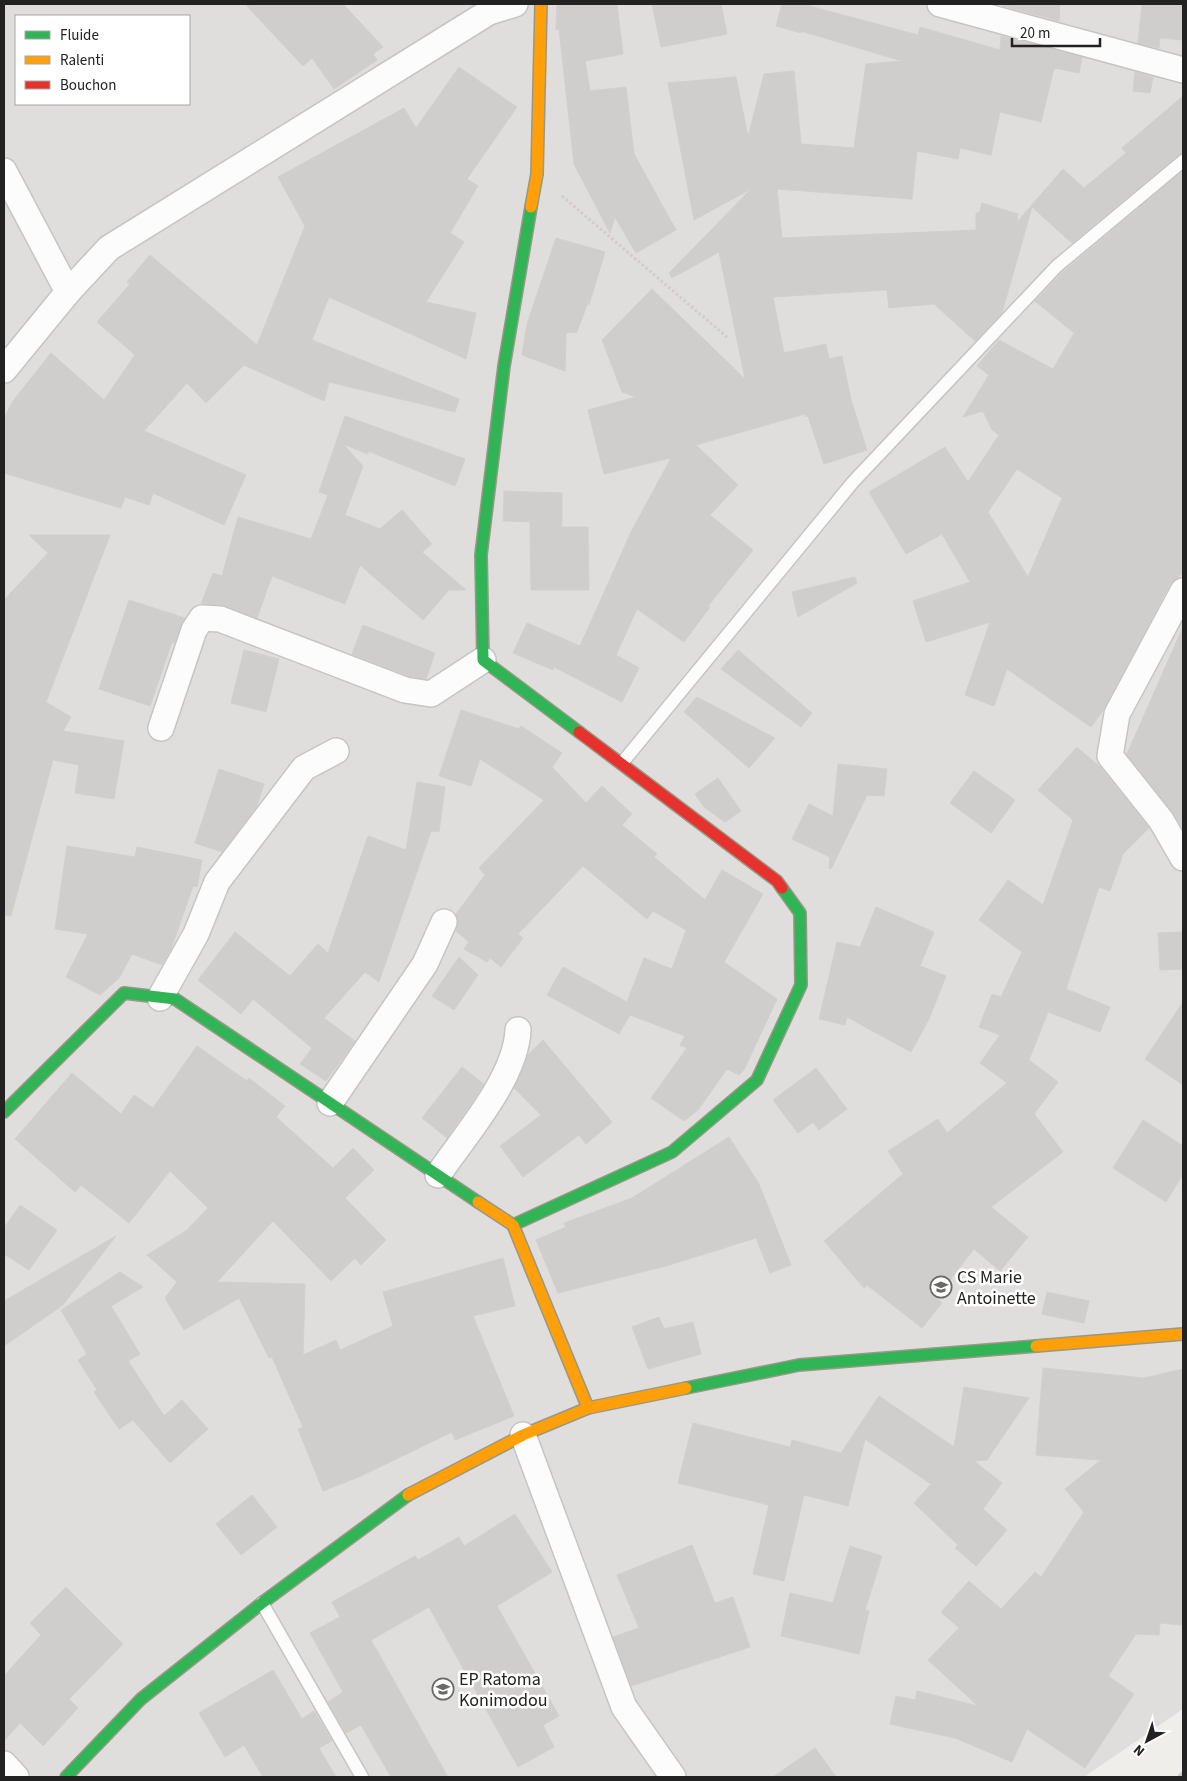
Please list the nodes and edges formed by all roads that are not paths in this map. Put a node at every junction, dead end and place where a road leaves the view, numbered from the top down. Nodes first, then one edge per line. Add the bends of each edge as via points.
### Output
1 (515, 4) edge
2 (541, 4) edge
3 (940, 4) edge
4 (484, 8) edge
5 (1183, 70) edge
6 (1183, 161) edge
7 (4, 171) edge
8 (68, 292) junction
9 (4, 370) edge
10 (1183, 591) edge
11 (482, 660) junction
12 (161, 728) dead end
13 (336, 751) dead end
14 (622, 763) junction
15 (1183, 858) edge
16 (444, 922) dead end
17 (160, 998) junction
18 (518, 1030) dead end
19 (330, 1103) junction
20 (4, 1112) edge
21 (438, 1175) junction
22 (513, 1225) junction
23 (1183, 1334) edge
24 (588, 1408) junction
25 (523, 1435) junction
26 (262, 1603) junction
27 (4, 1764) edge
28 (16, 1777) edge
29 (66, 1777) edge
30 (362, 1777) edge
31 (673, 1777) edge

1 - 4 street
2 - 11 street via 537,174 504,366 481,555
3 - 5 street
4 - 8 street via 109,248
6 - 14 lane via 1058,266 852,482
7 - 8 street
8 - 9 street
10 - 15 street via 1116,714 1110,756 1161,820
11 - 12 street via 431,694 405,690 220,619 202,618 194,630
11 - 14 street
13 - 17 street via 304,768 217,882 196,934
14 - 22 street via 777,881 800,912 801,985 757,1080 672,1152
16 - 19 street via 425,964
17 - 19 street via 175,999
17 - 20 street via 124,994
18 - 21 street via 518,1043 504,1079
19 - 21 street
21 - 22 street
22 - 24 street
23 - 24 street via 799,1365
24 - 25 street
25 - 26 street via 404,1496
25 - 31 street via 624,1707
26 - 29 street via 141,1699
26 - 30 lane
27 - 28 street

